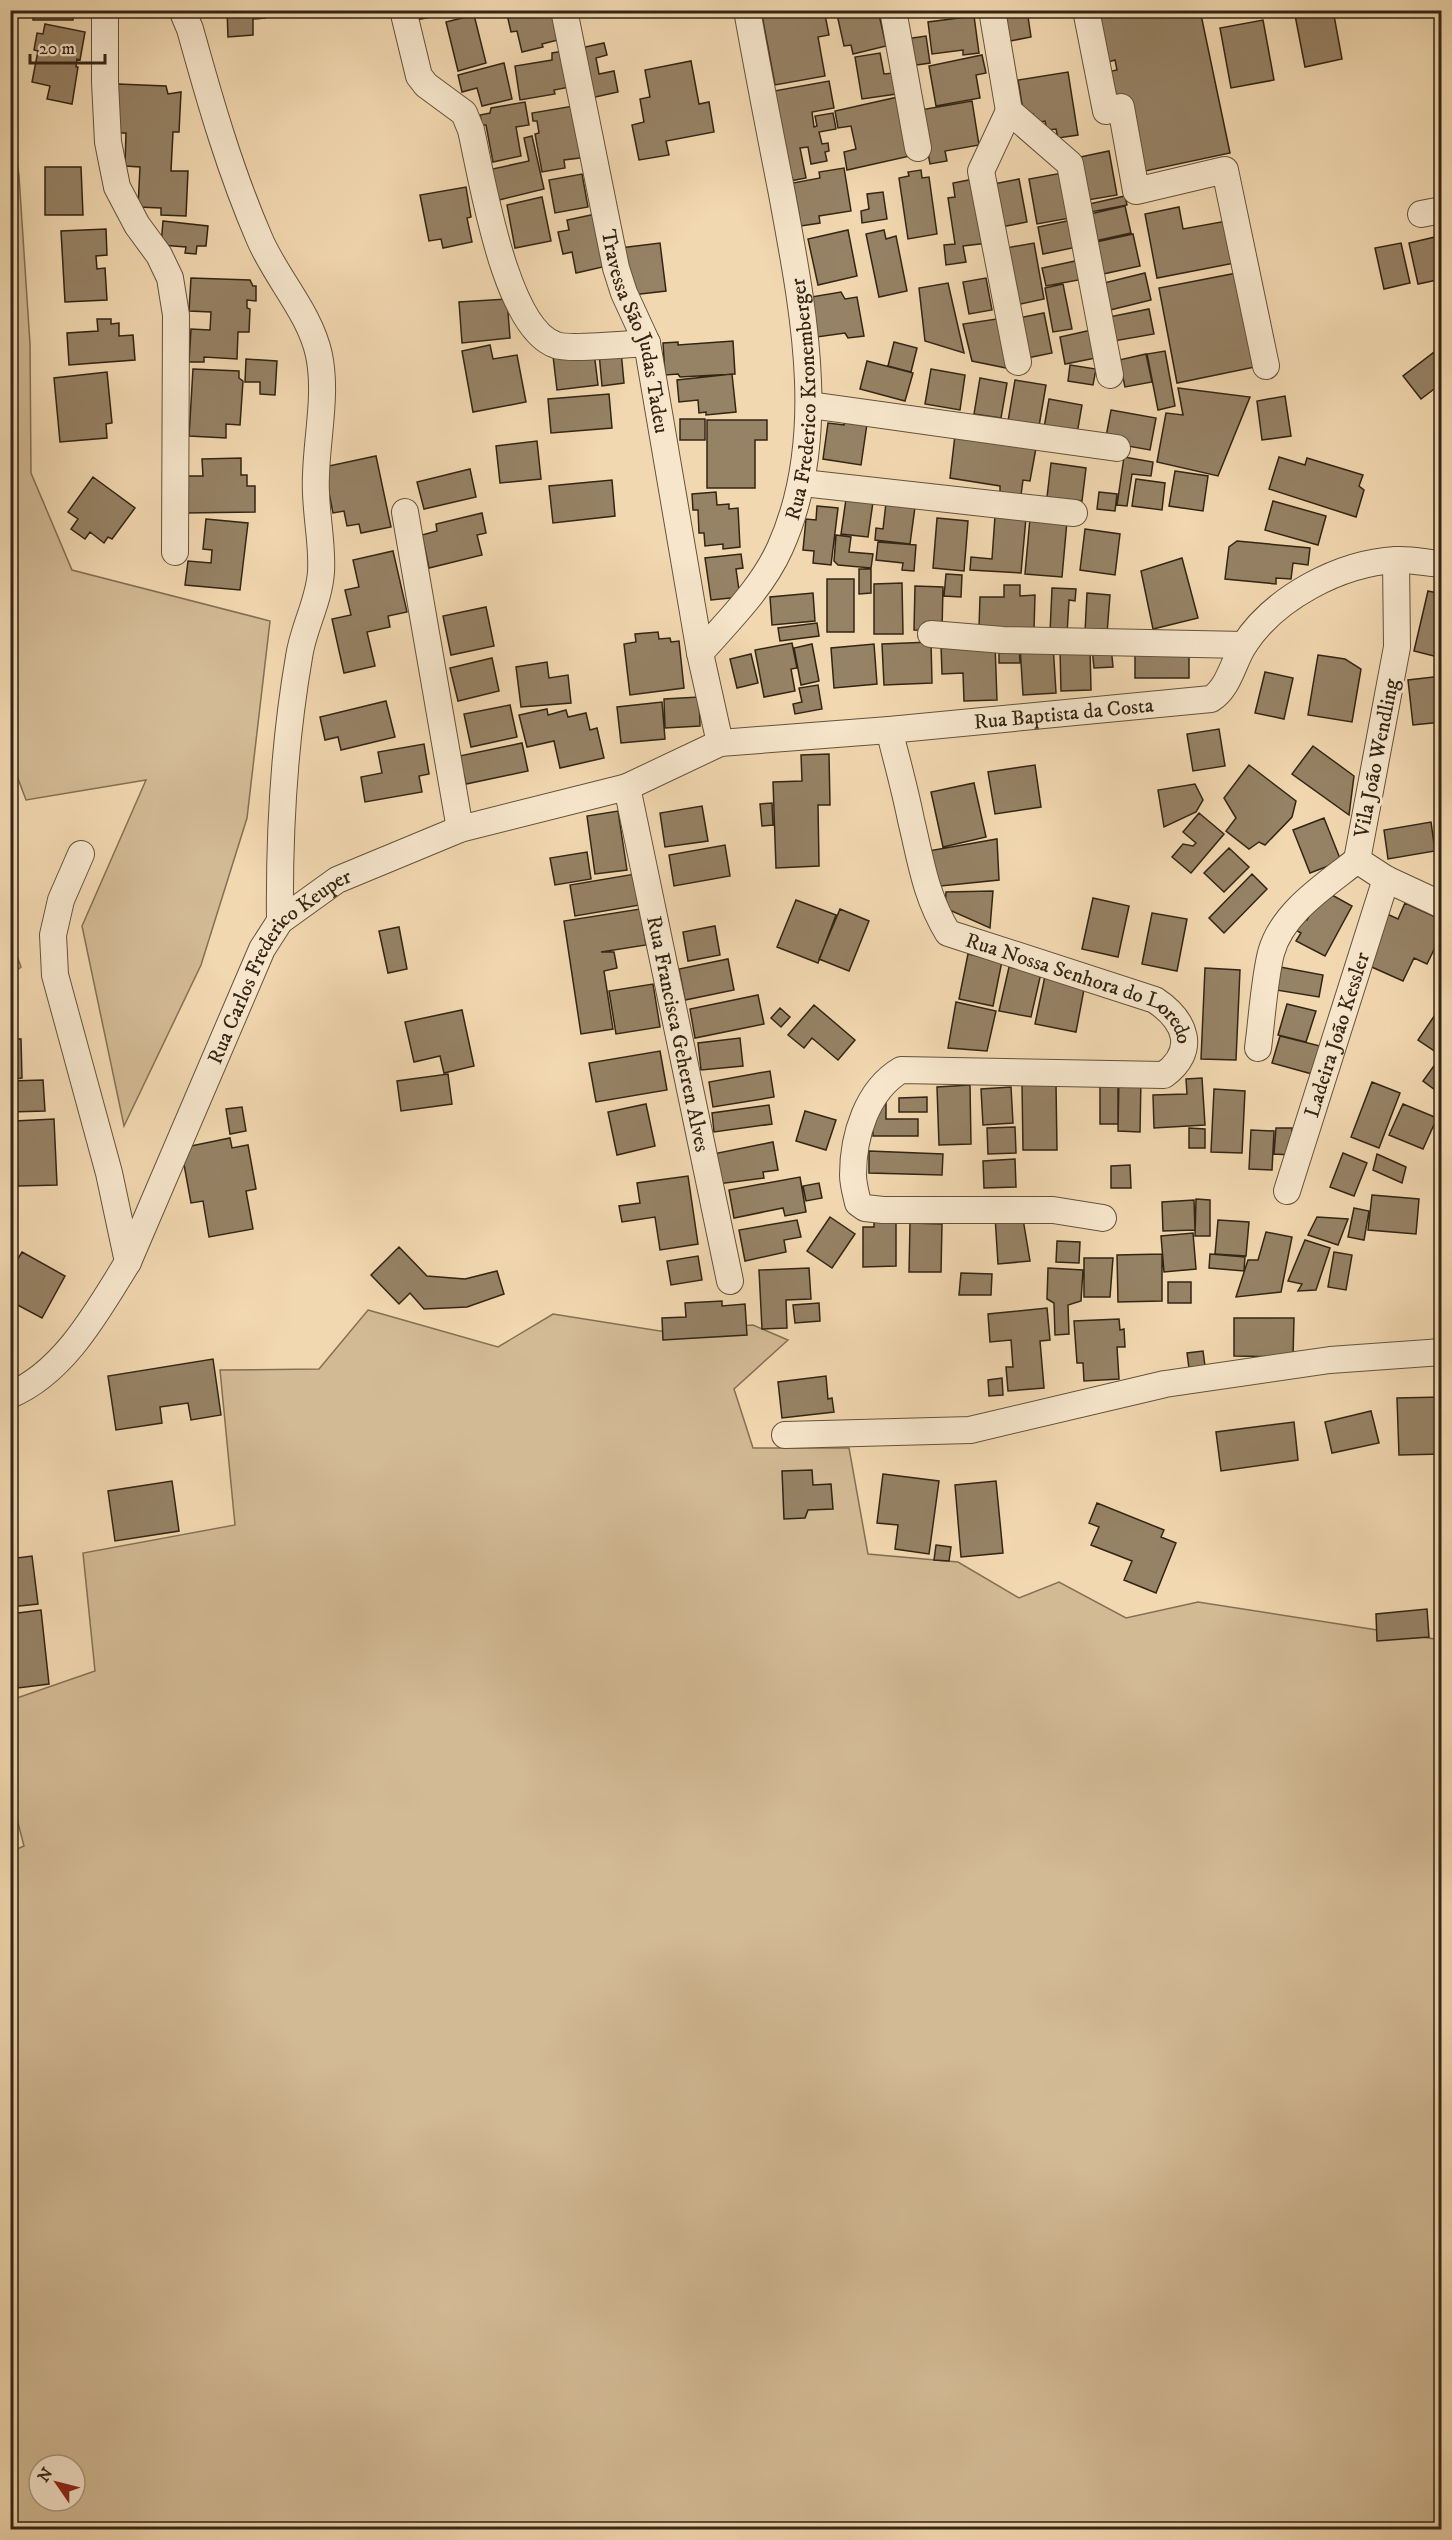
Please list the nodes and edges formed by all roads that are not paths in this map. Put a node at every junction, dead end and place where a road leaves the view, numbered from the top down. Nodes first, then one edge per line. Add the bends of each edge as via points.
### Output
1 (105, 10) edge
2 (182, 10) edge
3 (404, 10) edge
4 (564, 10) edge
5 (747, 10) edge
6 (892, 10) edge
7 (992, 10) edge
8 (1086, 10) edge
9 (1009, 111) junction
10 (918, 148) dead end
11 (647, 342) junction
12 (1018, 362) dead end
13 (1266, 366) dead end
14 (1110, 375) dead end
15 (810, 405) junction
16 (1117, 448) dead end
17 (803, 483) junction
18 (405, 512) dead end
19 (1074, 513) dead end
20 (175, 552) dead end
21 (1396, 560) junction
22 (1442, 564) edge
23 (931, 634) dead end
24 (1244, 645) junction
25 (700, 653) junction
26 (889, 730) junction
27 (720, 743) junction
28 (627, 787) junction
29 (460, 829) junction
30 (81, 854) dead end
31 (1357, 860) junction
32 (1386, 879) junction
33 (1442, 905) edge
34 (280, 921) junction
35 (1258, 1048) dead end
36 (1287, 1191) dead end
37 (1103, 1218) dead end
38 (128, 1262) junction
39 (730, 1281) dead end
40 (1442, 1352) edge
41 (10, 1395) edge
42 (785, 1435) dead end

1 - 20 street via 108,142 117,187 171,278 176,315
2 - 34 street via 227,159 261,243 308,326 323,377 315,504 321,573 315,607 299,654 290,719 279,853
3 - 11 street via 418,76 464,113 471,130 509,285 537,333 557,346
4 - 11 street, Travessa São Judas Tadeu via 616,268
5 - 15 street, Rua Frederico Kronemberger via 797,276
6 - 10 street
7 - 9 street
8 - 13 street via 1106,111 1121,106 1136,191 1225,171
9 - 12 street via 981,171
9 - 14 street via 1070,164
11 - 25 street, Travessa São Judas Tadeu
15 - 16 street
15 - 17 street, Rua Frederico Kronemberger
17 - 19 street
17 - 25 street, Rua Frederico Kronemberger via 780,549 759,584
18 - 29 street
21 - 22 street, Rua Baptista da Costa
21 - 24 street, Rua Baptista da Costa via 1358,566 1326,579 1289,600
21 - 31 street, Vila João Wendling via 1397,647
23 - 24 street via 1003,640
24 - 26 street, Rua Baptista da Costa via 1220,694 1211,699
25 - 27 street
26 - 27 street, Rua Baptista da Costa
26 - 37 street, Rua Nossa Senhora do Loredo via 921,870 948,933 1155,1000 1173,1012 1184,1032 1184,1048 1175,1067 1164,1076 901,1070 875,1092 866,1110 853,1176 858,1203 865,1209 1053,1210
27 - 28 street, Rua Carlos Frederico Keuper
28 - 29 street, Rua Carlos Frederico Keuper
28 - 39 street, Rua Francisca Geheren Alves
29 - 34 street, Rua Carlos Frederico Keuper via 337,880
30 - 38 street via 53,935 56,975 109,1173
31 - 32 street, Vila João Wendling
31 - 35 street via 1298,908 1279,934 1271,953
32 - 33 street, Vila João Wendling
32 - 36 street, Ladeira João Kessler
34 - 38 street, Rua Carlos Frederico Keuper via 262,949
38 - 41 street, Rua Carlos Frederico Keuper via 75,1341 46,1373
40 - 42 street via 1330,1360 1166,1384 970,1430

